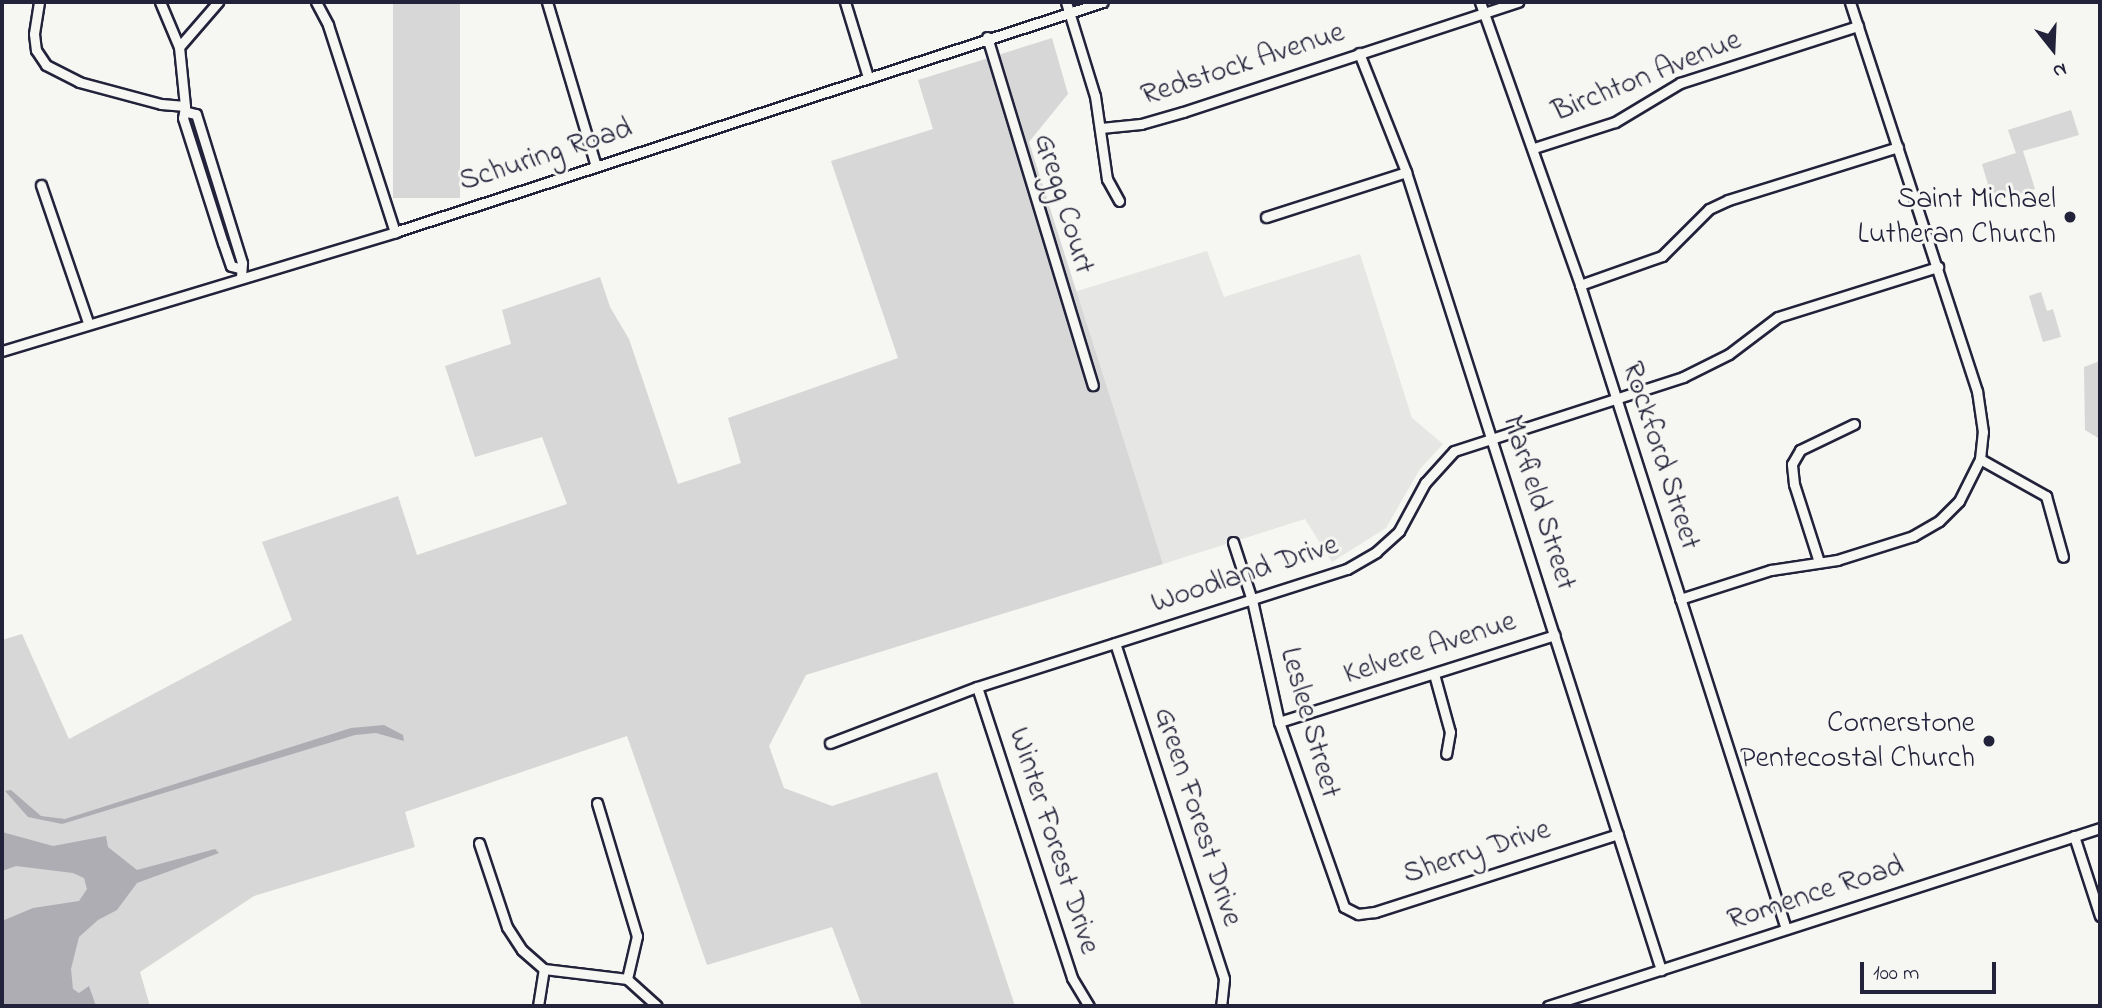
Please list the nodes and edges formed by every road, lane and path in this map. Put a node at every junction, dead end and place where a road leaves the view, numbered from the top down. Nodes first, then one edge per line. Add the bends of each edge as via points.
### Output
1 (39, 2) edge
2 (160, 2) edge
3 (218, 2) edge
4 (316, 2) edge
5 (547, 2) edge
6 (845, 2) edge
7 (1066, 2) edge
8 (1103, 2) edge
9 (1480, 2) edge
10 (1518, 2) edge
11 (1850, 2) edge
12 (1070, 12) junction
13 (1483, 13) junction
14 (1858, 26) junction
15 (987, 37) junction
16 (178, 47) junction
17 (1359, 53) junction
18 (868, 77) junction
19 (186, 109) junction
20 (1101, 128) junction
21 (1898, 147) junction
22 (1534, 149) junction
23 (596, 166) junction
24 (1406, 172) junction
25 (41, 185) dead end
26 (1119, 201) dead end
27 (1266, 217) dead end
28 (396, 232) junction
29 (1938, 267) junction
30 (240, 272) junction
31 (1580, 285) junction
32 (88, 322) junction
33 (2, 351) edge
34 (1093, 385) dead end
35 (1614, 397) junction
36 (1854, 424) dead end
37 (1491, 436) junction
38 (1980, 459) junction
39 (1233, 542) dead end
40 (2063, 557) dead end
41 (1819, 562) junction
42 (1680, 599) junction
43 (1252, 600) junction
44 (1555, 635) junction
45 (1115, 643) junction
46 (1434, 674) junction
47 (977, 687) junction
48 (1279, 722) junction
49 (830, 743) dead end
50 (1446, 754) dead end
51 (597, 803) dead end
52 (2100, 828) edge
53 (1618, 834) junction
54 (2074, 836) junction
55 (479, 843) dead end
56 (1350, 911) joint
57 (2100, 916) edge
58 (1786, 929) junction
59 (544, 969) junction
60 (1661, 970) junction
61 (627, 979) junction
62 (538, 1006) edge
63 (657, 1006) edge
64 (1089, 1006) edge
65 (1221, 1006) edge
66 (1548, 1006) edge

1 - 19 street via 34,34 36,50 46,65 79,82
2 - 16 street
3 - 16 street
4 - 28 street
5 - 23 street
6 - 18 street
7 - 12 street
8 - 12 street, Schuring Road
9 - 13 street, Rockford Street
10 - 13 street, Redstock Avenue
11 - 14 street
12 - 15 street, Schuring Road
12 - 20 street
13 - 17 street, Redstock Avenue
13 - 22 street, Rockford Street
14 - 21 street
14 - 22 street, Birchton Avenue via 1680,83 1615,122
15 - 18 street, Schuring Road
15 - 34 street, Gregg Court
16 - 19 street
17 - 20 street, Redstock Avenue via 1183,112 1141,124
17 - 24 street, Marfield Street
18 - 23 street, Schuring Road
19 - 30 street via 183,118 223,243 231,266
20 - 26 street via 1107,179
21 - 29 street
21 - 31 street via 1728,200 1709,209 1662,256
22 - 31 street, Rockford Street
23 - 28 street, Schuring Road
24 - 27 street
24 - 37 street, Marfield Street
25 - 32 street
28 - 30 street, Schuring Road
29 - 35 street, Woodland Drive via 1778,317 1698,370
29 - 38 street via 1976,391 1983,432
30 - 32 street, Schuring Road
31 - 35 street, Rockford Street
32 - 33 street, Schuring Road
35 - 37 street, Woodland Drive
35 - 42 street, Rockford Street
36 - 41 street via 1800,450 1792,464 1794,485
37 - 43 street, Woodland Drive via 1443,460 1399,531 1376,552 1328,576
37 - 44 street, Marfield Street
38 - 40 street via 2046,496
38 - 41 street via 1966,491 1939,521 1865,553
39 - 43 street, Leslee Street
41 - 42 street via 1771,570
42 - 58 street, Rockford Street
43 - 45 street, Woodland Drive
43 - 48 street, Leslee Street
44 - 46 street, Kelvere Avenue
44 - 53 street, Marfield Street
45 - 47 street, Woodland Drive
45 - 65 street, Green Forest Drive via 1224,979
46 - 48 street, Kelvere Avenue
46 - 50 street via 1450,732
47 - 49 street, Woodland Drive via 845,733
47 - 64 street, Winter Forest Drive via 1072,978
48 - 56 street, Leslee Street via 1336,893
51 - 61 street via 637,936
52 - 54 street, Romence Road
53 - 56 street, Sherry Drive via 1375,912
53 - 60 street, Marfield Street
54 - 57 street
54 - 58 street, Romence Road
55 - 59 street via 507,927 522,950
58 - 60 street, Romence Road
59 - 61 street
59 - 62 street
60 - 66 street, Romence Road
61 - 63 street

